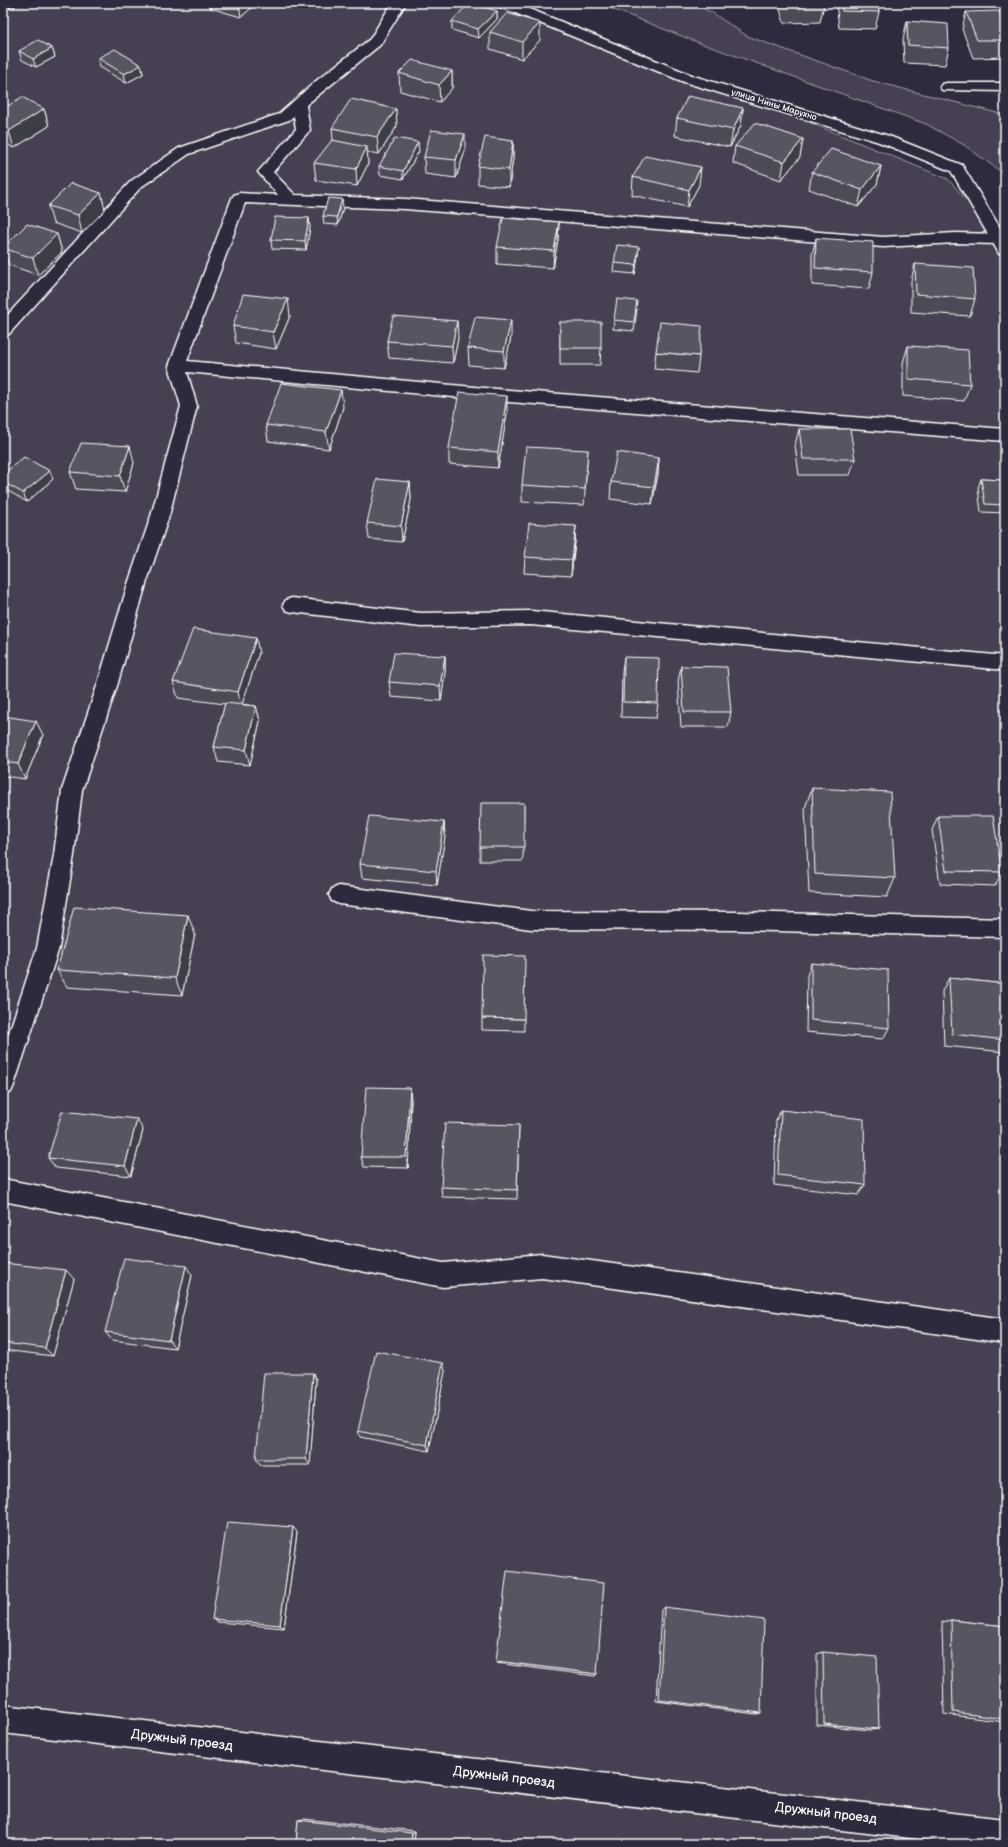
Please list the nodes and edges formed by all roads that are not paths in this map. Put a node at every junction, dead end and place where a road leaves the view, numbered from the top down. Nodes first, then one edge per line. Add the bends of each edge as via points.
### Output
1 (9, 3) edge
2 (399, 3) edge
3 (503, 3) edge
4 (3, 5) edge
5 (947, 86) dead end
6 (1005, 87) edge
7 (299, 104) junction
8 (291, 200) junction
9 (1001, 244) edge
10 (3, 330) edge
11 (177, 366) junction
12 (1005, 435) edge
13 (292, 605) dead end
14 (1005, 663) edge
15 (339, 895) dead end
16 (1005, 928) edge
17 (3, 1085) edge
18 (3, 1190) edge
19 (1005, 1331) edge
20 (3, 1719) edge
21 (1005, 1834) edge

1 - 4 lane
2 - 7 lane via 375,42
3 - 9 street, улица Нины Марухно via 689,79 884,139 957,168
5 - 6 street
7 - 8 lane via 303,130 265,172
7 - 10 lane via 284,117 184,151 136,184
8 - 9 lane via 405,204 883,242 956,238
8 - 11 lane via 239,198
11 - 12 lane via 496,395
11 - 17 lane via 189,406 160,516 72,790 48,948
13 - 14 lane via 421,620 531,618
15 - 16 lane via 531,920 738,921
18 - 19 lane via 442,1275 542,1266
20 - 21 street, Дружный проезд

